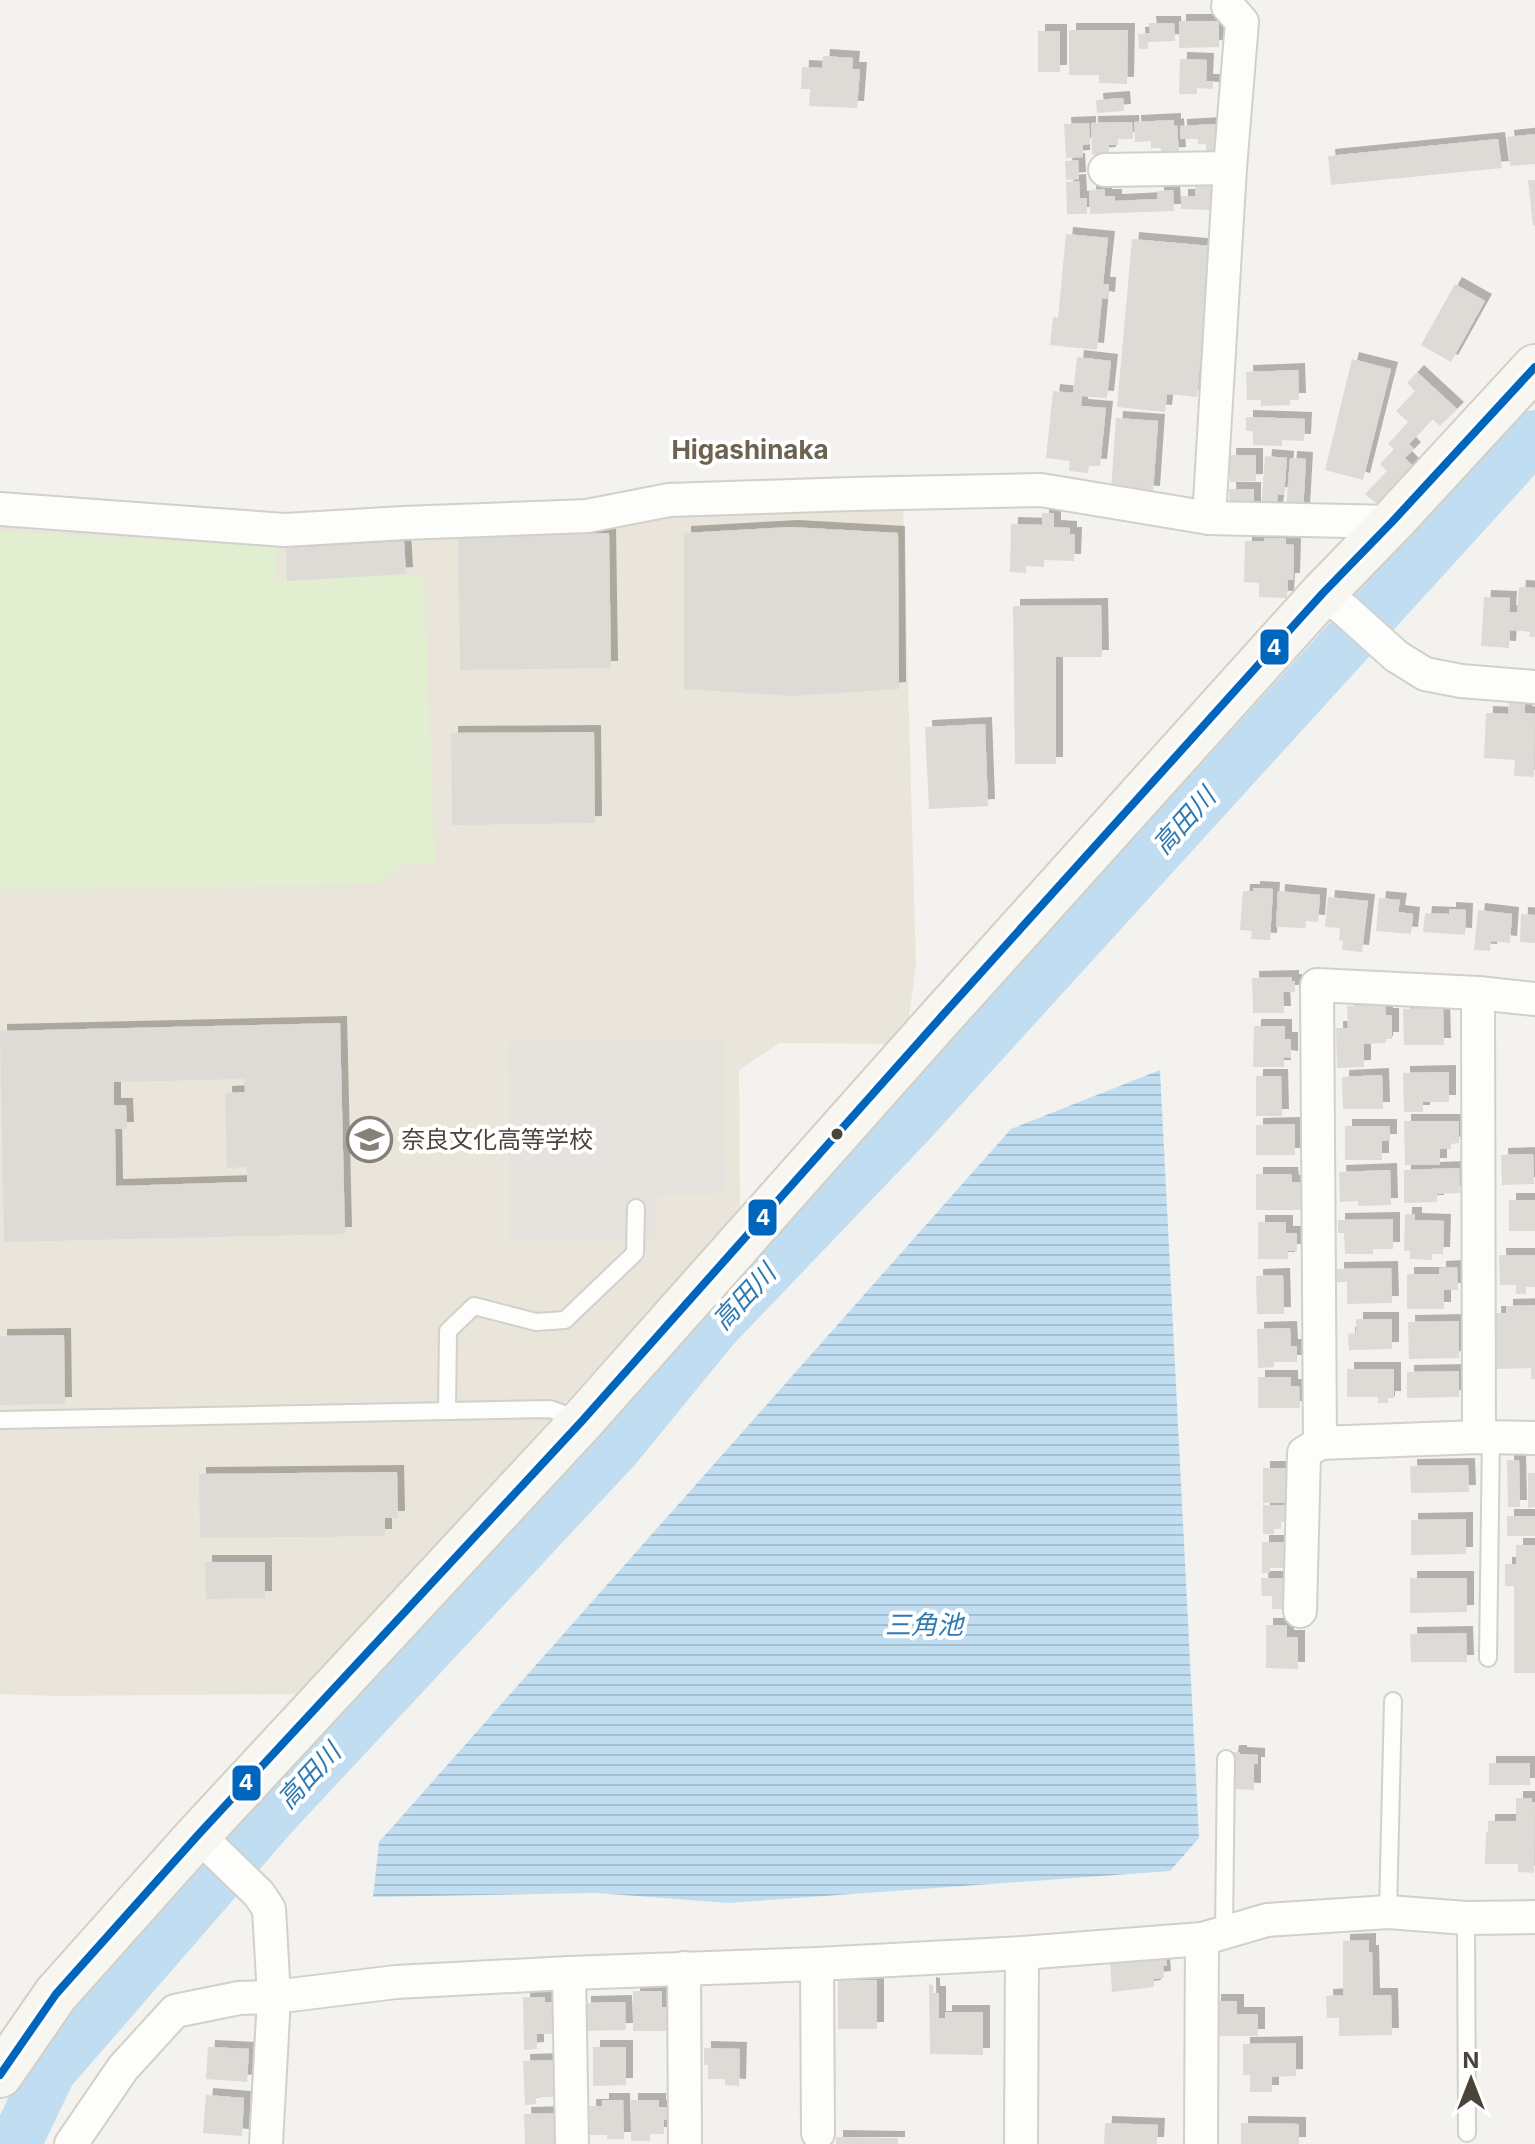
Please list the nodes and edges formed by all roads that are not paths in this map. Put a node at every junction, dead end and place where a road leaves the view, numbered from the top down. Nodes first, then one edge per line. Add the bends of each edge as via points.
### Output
1 (1228, 6) dead end
2 (1230, 168) junction
3 (1105, 170) dead end
4 (1535, 367) edge
5 (0, 509) edge
6 (1209, 518) junction
7 (1392, 522) junction
8 (1334, 602) junction
9 (1535, 687) edge
10 (1478, 993) junction
11 (1535, 999) edge
12 (636, 1208) dead end
13 (447, 1411) junction
14 (0, 1420) edge
15 (582, 1421) junction
16 (1485, 1437) junction
17 (1535, 1438) edge
18 (1320, 1443) junction
19 (1300, 1611) dead end
20 (1488, 1658) dead end
21 (1393, 1701) dead end
22 (1226, 1759) dead end
23 (205, 1842) junction
24 (1388, 1912) junction
25 (1535, 1917) edge
26 (1466, 1918) junction
27 (1213, 1936) junction
28 (1022, 1953) junction
29 (817, 1964) junction
30 (684, 1968) junction
31 (569, 1973) junction
32 (274, 1997) junction
33 (0, 2075) edge
34 (818, 2133) dead end
35 (1467, 2133) dead end
36 (71, 2144) edge
37 (266, 2144) edge
38 (572, 2144) edge
39 (685, 2144) edge
40 (1021, 2144) edge
41 (1201, 2144) edge

1 - 2 street via 1242,22
2 - 3 street
2 - 6 street
4 - 7 street
5 - 6 street via 285,530 587,516 669,500 1041,490
6 - 7 street
7 - 8 street
8 - 9 street via 1425,674
8 - 15 street via 932,1026
10 - 11 street
10 - 16 street
10 - 18 street via 1317,985
12 - 13 lane via 635,1253 565,1320 536,1322 474,1306 448,1331
13 - 14 lane
13 - 15 lane via 550,1409
15 - 23 street
16 - 17 street
16 - 18 street
16 - 20 lane
18 - 19 street via 1304,1453
21 - 24 lane
22 - 27 lane
23 - 32 street via 269,1909
23 - 33 street via 56,1994
24 - 26 street
24 - 27 street via 1267,1920
25 - 26 street
26 - 35 lane
27 - 28 street
27 - 41 street
28 - 29 street
28 - 40 street
29 - 30 street
29 - 34 street
30 - 31 street
30 - 39 street
31 - 32 street via 396,1982
31 - 38 street
32 - 36 street via 175,2011 123,2068
32 - 37 street

